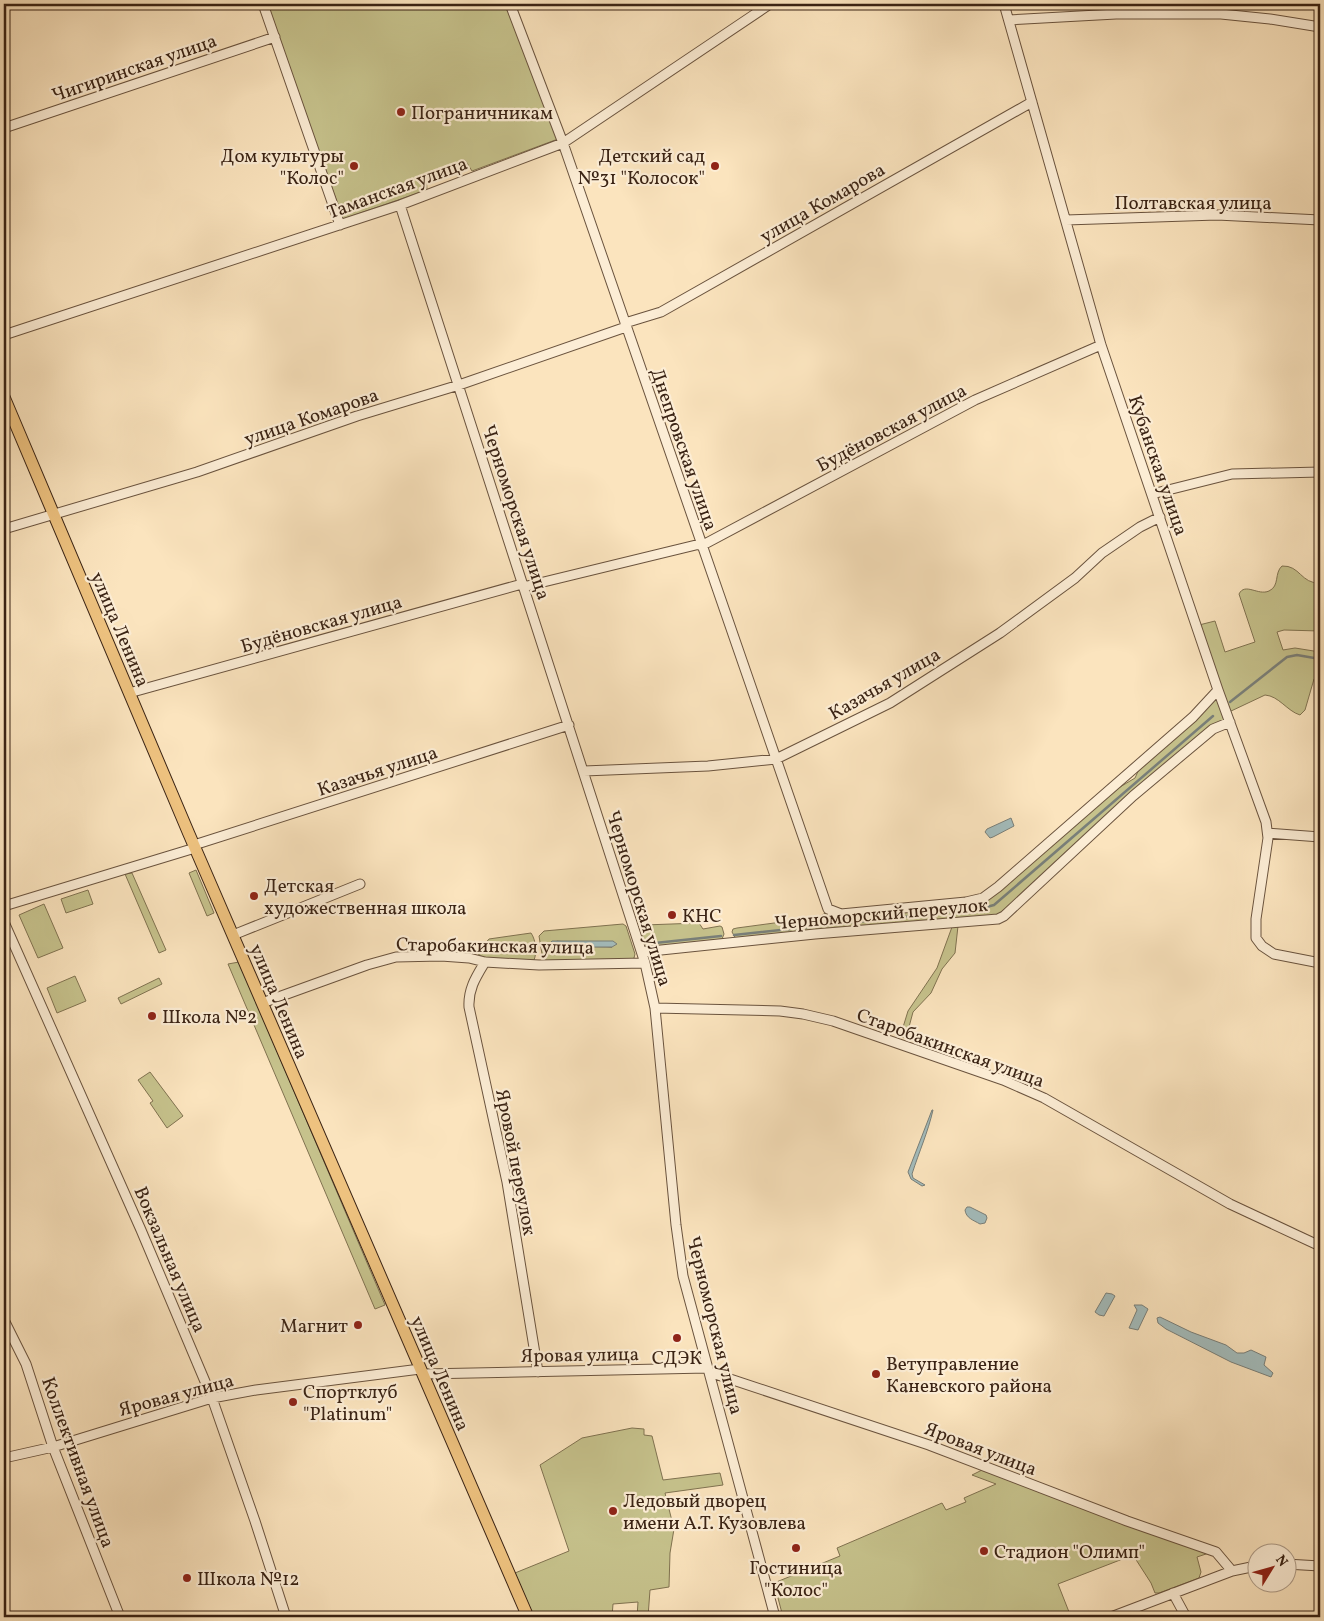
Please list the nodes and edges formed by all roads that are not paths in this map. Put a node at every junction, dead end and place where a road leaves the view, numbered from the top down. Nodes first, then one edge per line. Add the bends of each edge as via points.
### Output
1 (263, 4) edge
2 (510, 4) edge
3 (770, 4) edge
4 (1004, 4) edge
5 (1008, 20) junction
6 (1320, 27) edge
7 (275, 37) junction
8 (1032, 102) junction
9 (4, 128) edge
10 (563, 143) junction
11 (400, 204) junction
12 (1066, 220) junction
13 (1320, 220) edge
14 (340, 225) junction
15 (626, 325) junction
16 (4, 334) edge
17 (1101, 345) junction
18 (459, 385) junction
19 (4, 397) edge
20 (1320, 472) edge
21 (1152, 494) junction
22 (54, 513) junction
23 (1160, 517) junction
24 (4, 529) edge
25 (701, 545) junction
26 (523, 585) junction
27 (1218, 690) junction
28 (129, 693) junction
29 (1230, 722) junction
30 (569, 725) junction
31 (776, 760) junction
32 (584, 771) junction
33 (1268, 833) junction
34 (1320, 837) edge
35 (195, 846) junction
36 (360, 884) dead end
37 (4, 906) edge
38 (4, 922) edge
39 (233, 935) junction
40 (642, 952) junction
41 (485, 962) junction
42 (645, 963) junction
43 (1320, 963) edge
44 (262, 1003) junction
45 (655, 1008) junction
46 (1320, 1246) edge
47 (4, 1320) edge
48 (708, 1370) junction
49 (421, 1372) junction
50 (538, 1372) junction
51 (212, 1398) junction
52 (53, 1447) junction
53 (4, 1458) edge
54 (1296, 1565) edge
55 (1320, 1566) edge
56 (1246, 1568) edge
57 (1232, 1572) junction
58 (1173, 1593) junction
59 (120, 1617) edge
60 (286, 1617) edge
61 (528, 1617) edge
62 (775, 1617) edge
63 (1112, 1617) edge
64 (1186, 1617) edge

1 - 7 street
2 - 10 street, Днепровская улица
3 - 10 street, Таманская улица
4 - 5 street, Кубанская улица
5 - 6 street via 1116,14 1220,14
5 - 8 street, Кубанская улица
7 - 9 street, Чигиринская улица
7 - 14 street
8 - 12 street, Кубанская улица
8 - 15 street, улица Комарова via 661,312
10 - 11 street, Таманская улица
10 - 15 street, Днепровская улица
11 - 14 street, Таманская улица
11 - 18 street, Черноморская улица
12 - 13 street, Полтавская улица via 1217,215
12 - 17 street, Кубанская улица
14 - 16 street, Таманская улица
15 - 18 street, улица Комарова
15 - 25 street, Днепровская улица
17 - 21 street, Кубанская улица
17 - 25 street, Будёновская улица via 960,408
18 - 22 street, улица Комарова via 357,416 197,472
18 - 26 street, Черноморская улица
19 - 22 main road, улица Ленина
20 - 21 street via 1232,474
21 - 23 street, Кубанская улица
22 - 24 street, улица Комарова
22 - 28 main road, улица Ленина
23 - 27 street, Кубанская улица
23 - 31 street, Казачья улица via 1102,553 1075,578 1000,633 890,704
25 - 26 street, Будёновская улица
25 - 31 street, Днепровская улица
26 - 28 street, Будёновская улица
26 - 30 street, Черноморская улица
27 - 29 street, Кубанская улица
27 - 31 street, Днепровская улица via 1186,723 998,887 983,898 966,902 841,914 834,912 826,906
28 - 35 main road, улица Ленина
29 - 33 street, Кубанская улица
29 - 40 street, Черноморский переулок via 1213,729 1133,796 998,919
30 - 32 street, Черноморская улица
30 - 35 street, Казачья улица
31 - 32 street, Казачья улица
32 - 40 street, Черноморская улица
33 - 34 street
33 - 43 street, Кубанская улица via 1256,935 1262,946 1274,954
35 - 37 street, Казачья улица
35 - 39 main road, улица Ленина
36 - 39 street
38 - 51 street, Вокзальная улица
39 - 44 main road, улица Ленина
40 - 42 street, Черноморская улица
41 - 42 street, Старобакинская улица
41 - 44 street, Старобакинская улица via 441,956 396,957
41 - 50 street, Яровой переулок via 473,982 469,1007 507,1182
42 - 45 street, Черноморская улица
44 - 49 main road, улица Ленина
45 - 46 street, Старобакинская улица via 803,1014 833,1021 1003,1080 1044,1098 1230,1204
45 - 48 street, Черноморская улица via 678,1241
47 - 52 street, Коллективная улица via 26,1364
48 - 50 street, Яровая улица
48 - 57 street, Яровая улица via 929,1445 1216,1552
48 - 62 street, Черноморская улица
49 - 50 street, Яровая улица
49 - 51 street, Яровая улица via 256,1390
49 - 61 main road, улица Ленина
51 - 52 street, Яровая улица
51 - 60 street, Вокзальная улица
52 - 53 street, Яровая улица
52 - 59 street, Коллективная улица
54 - 55 street
56 - 57 street
57 - 58 street
58 - 63 street
58 - 64 street

